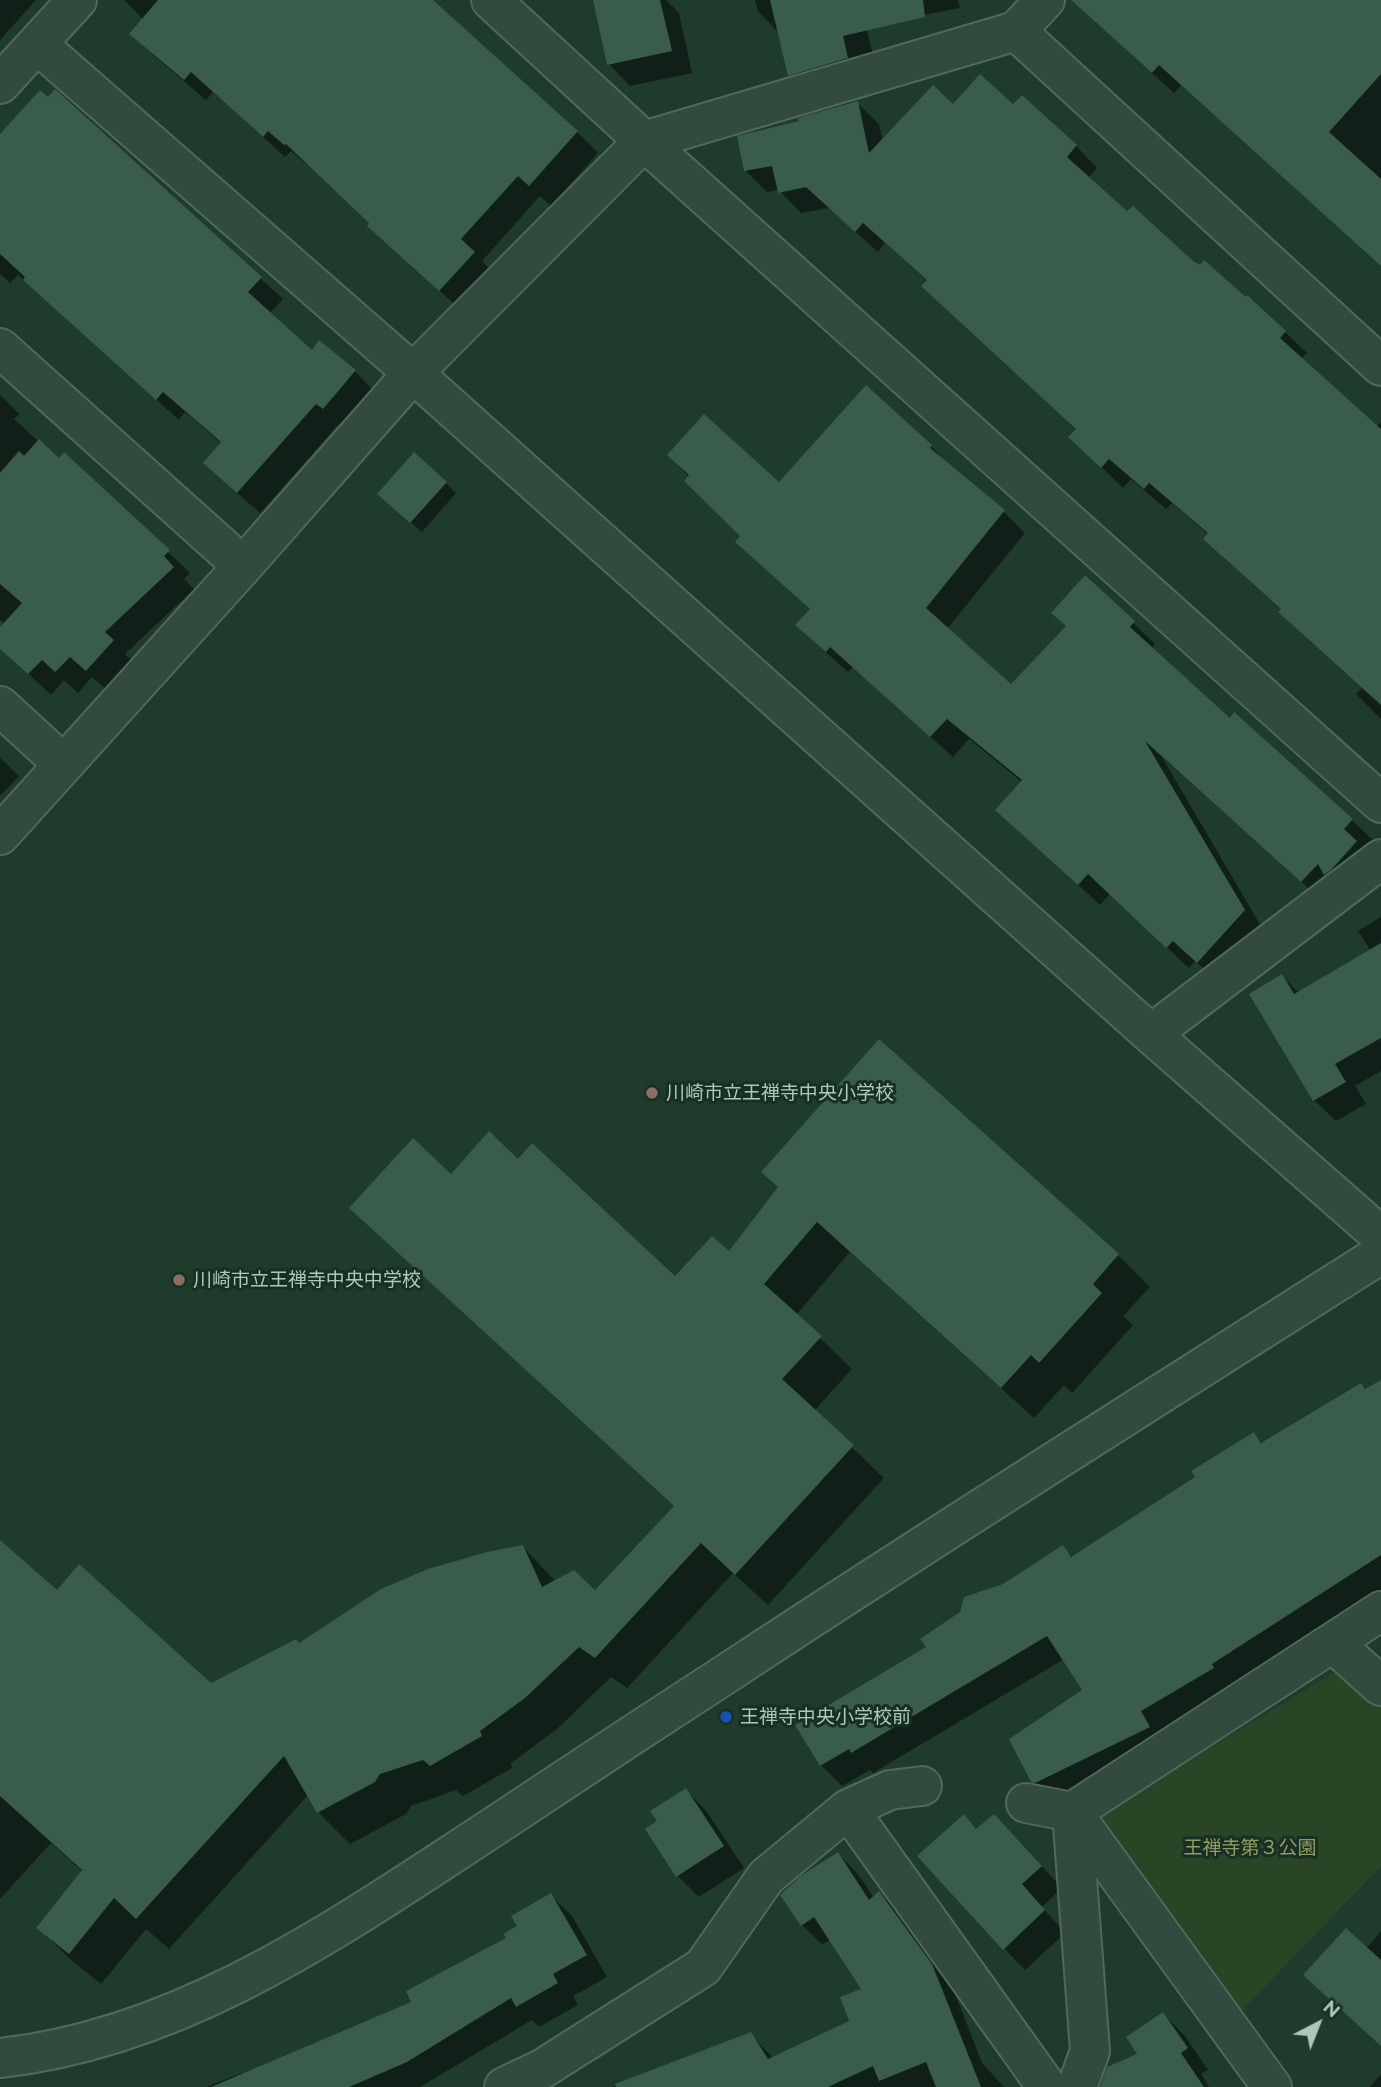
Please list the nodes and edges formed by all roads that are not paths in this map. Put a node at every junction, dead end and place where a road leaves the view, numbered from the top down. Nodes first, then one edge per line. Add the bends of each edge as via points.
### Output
1 (77, 0) edge
2 (491, 0) edge
3 (1045, 0) edge
4 (1016, 31) junction
5 (37, 44) junction
6 (0, 84) edge
7 (644, 141) junction
8 (0, 348) edge
9 (1381, 366) edge
10 (413, 373) junction
11 (243, 566) junction
12 (0, 706) edge
13 (62, 763) junction
14 (1381, 803) edge
15 (0, 835) edge
16 (1381, 859) edge
17 (1151, 1034) junction
18 (1381, 1236) edge
19 (1381, 1254) edge
20 (1381, 1611) edge
21 (1333, 1643) junction
22 (1381, 1686) edge
23 (922, 1786) dead end
24 (1026, 1803) dead end
25 (848, 1809) junction
26 (1072, 1812) junction
27 (0, 2058) edge
28 (504, 2087) edge
29 (1047, 2087) edge
30 (1077, 2087) edge
31 (1272, 2087) edge

1 - 5 street
2 - 7 street
3 - 4 street
4 - 7 street
4 - 9 street
5 - 6 street
5 - 10 street
7 - 10 street
7 - 14 street
8 - 11 street
10 - 11 street
10 - 17 street
11 - 13 street
12 - 13 street
13 - 15 street
16 - 17 street
17 - 18 street
19 - 27 street via 862,1584 366,1910 260,1973 151,2022 35,2054
20 - 21 street
21 - 22 street
21 - 26 street
23 - 25 street via 890,1790
24 - 26 street
25 - 28 street via 766,1877 703,1967 542,2069
25 - 29 street
26 - 30 street via 1090,2051
26 - 31 street

